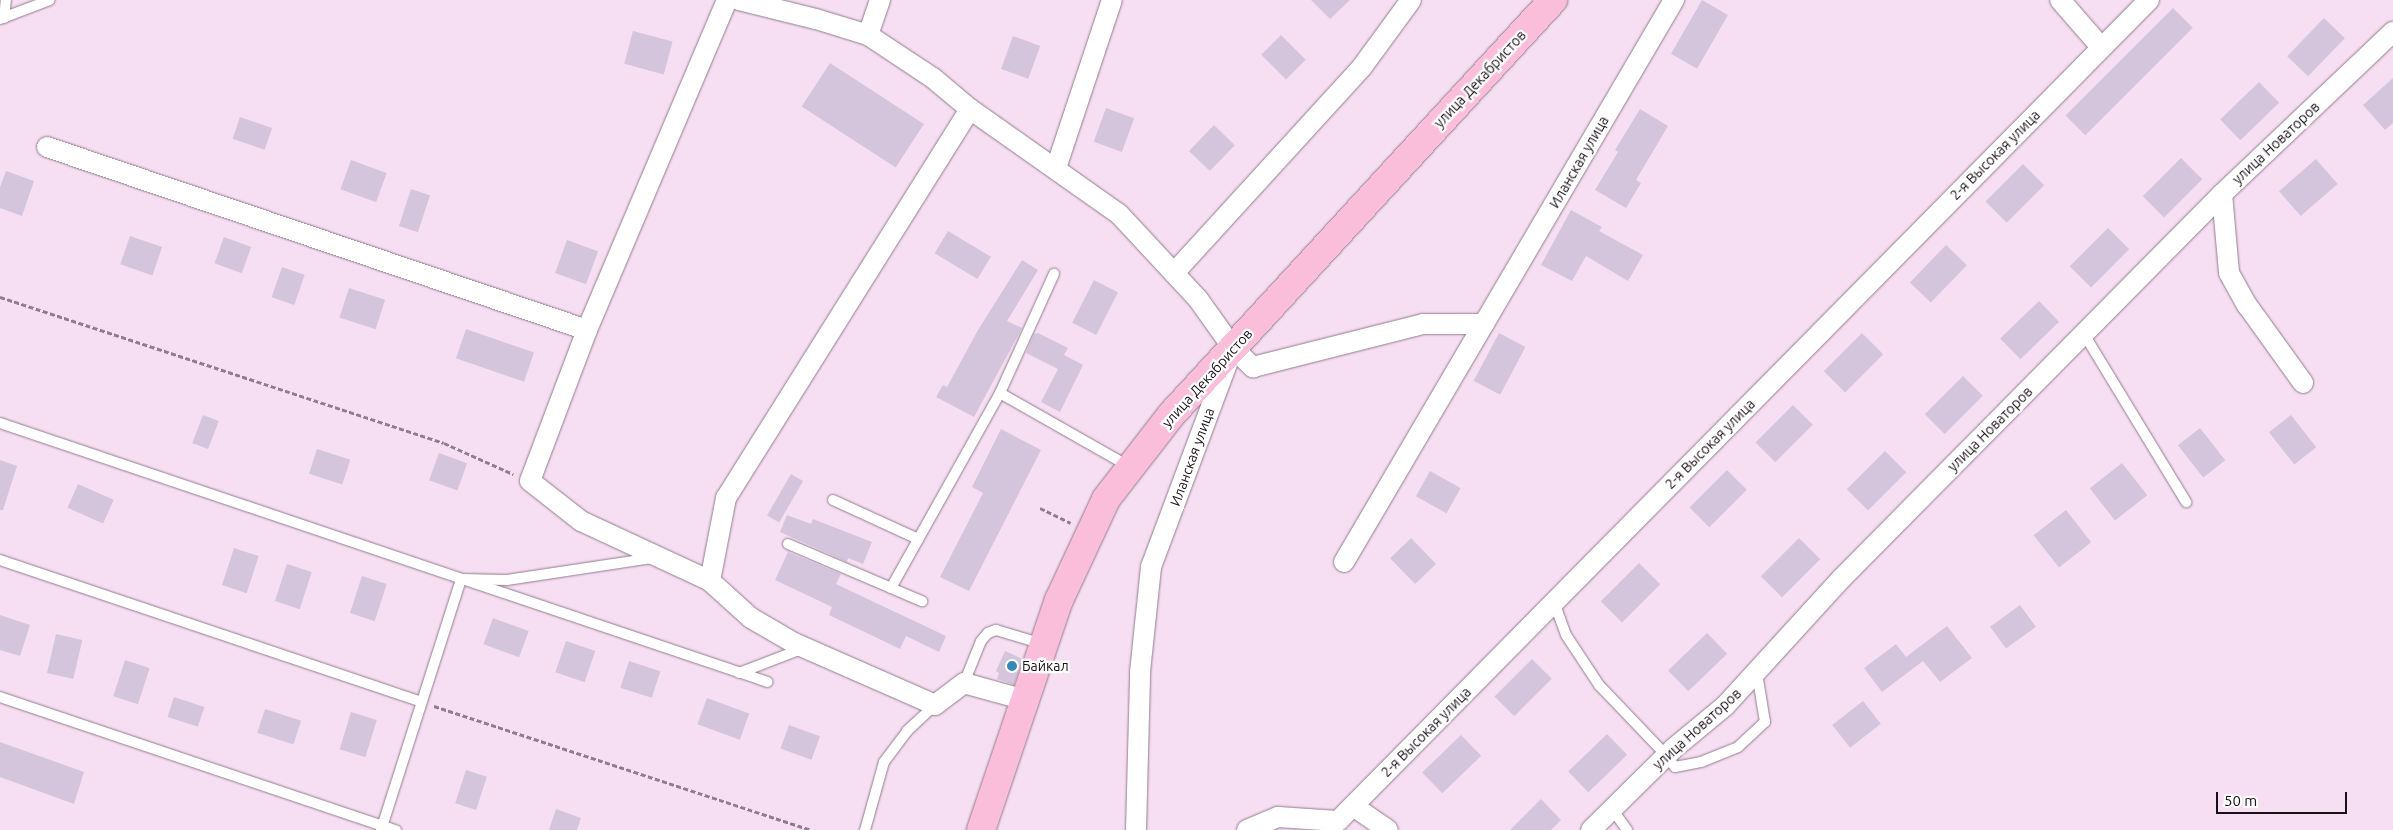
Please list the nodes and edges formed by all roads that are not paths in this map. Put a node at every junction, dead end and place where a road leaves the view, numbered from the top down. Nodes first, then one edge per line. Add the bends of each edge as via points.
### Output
1 (6, 0) edge
2 (50, 0) edge
3 (726, 0) edge
4 (739, 0) edge
5 (880, 0) edge
6 (1112, 0) edge
7 (1411, 0) edge
8 (1553, 0) edge
9 (1674, 0) edge
10 (2060, 0) edge
11 (2149, 0) edge
12 (2, 18) edge
13 (2393, 32) edge
14 (868, 35) junction
15 (2101, 48) junction
16 (970, 109) junction
17 (47, 147) dead end
18 (1056, 168) junction
19 (2222, 194) junction
20 (1174, 273) junction
21 (1054, 274) dead end
22 (1484, 324) junction
23 (587, 330) junction
24 (2084, 334) junction
25 (1233, 348) junction
26 (2303, 383) dead end
27 (1000, 393) junction
28 (0, 423) edge
29 (1130, 468) junction
30 (833, 500) dead end
31 (2186, 502) dead end
32 (918, 539) junction
33 (788, 544) dead end
34 (660, 558) junction
35 (0, 560) edge
36 (1344, 562) dead end
37 (461, 578) junction
38 (710, 581) junction
39 (892, 588) junction
40 (922, 601) dead end
41 (1554, 602) junction
42 (1044, 644) junction
43 (804, 648) junction
44 (739, 672) junction
45 (1757, 673) junction
46 (768, 682) dead end
47 (964, 683) junction
48 (0, 697) edge
49 (1025, 700) junction
50 (421, 702) junction
51 (935, 705) junction
52 (1666, 755) junction
53 (1353, 806) junction
54 (1612, 809) junction
55 (382, 828) edge
56 (396, 830) edge
57 (865, 830) edge
58 (981, 830) edge
59 (1136, 830) edge
60 (1247, 830) edge
61 (1388, 830) edge
62 (1591, 830) edge
63 (1627, 830) edge

1 - 12 lane
2 - 12 lane
3 - 23 street
4 - 14 street
5 - 14 street
6 - 18 street
7 - 20 street via 1362,67
8 - 25 main road, улица Декабристов
9 - 22 street, Иланская улица
10 - 15 street
11 - 15 street, 2-я Высокая улица
13 - 19 street, улица Новаторов
14 - 16 street via 933,78
15 - 41 street, 2-я Высокая улица
16 - 18 street
16 - 38 street via 726,498
17 - 23 street
18 - 20 street via 1119,214
19 - 24 street, улица Новаторов
19 - 26 street via 2229,274 2247,305
20 - 25 street via 1198,299
21 - 27 lane
22 - 25 street via 1423,324 1253,367
22 - 36 street, Иланская улица
23 - 34 street via 530,481 581,521
24 - 31 lane
24 - 45 street, улица Новаторов via 1842,578
25 - 29 main road, улица Декабристов via 1172,414
25 - 59 street, Иланская улица via 1152,567 1140,672
27 - 29 lane
27 - 32 lane
28 - 37 lane
29 - 42 main road, улица Декабристов via 1106,499 1059,600
30 - 32 lane
32 - 39 lane
33 - 39 lane
34 - 37 lane via 507,580
34 - 38 street
35 - 50 lane
37 - 44 lane
37 - 50 lane
38 - 43 street via 750,618
39 - 40 lane
41 - 52 lane via 1566,635 1599,685
41 - 53 street, 2-я Высокая улица
42 - 47 lane via 996,630 988,633 981,641
42 - 49 main road, улица Декабристов
43 - 44 lane
43 - 51 street
44 - 46 lane
45 - 52 street, улица Новаторов via 1726,706
45 - 52 lane via 1765,722 1738,747 1701,762 1674,767
47 - 49 street
47 - 51 street
48 - 55 lane
49 - 58 main road, улица Декабристов
50 - 55 lane
51 - 57 lane via 908,731 884,762
52 - 54 street, улица Новаторов
53 - 60 street, 2-я Высокая улица via 1338,821 1278,817
53 - 61 street
54 - 62 street, улица Новаторов
54 - 63 lane
55 - 56 lane

